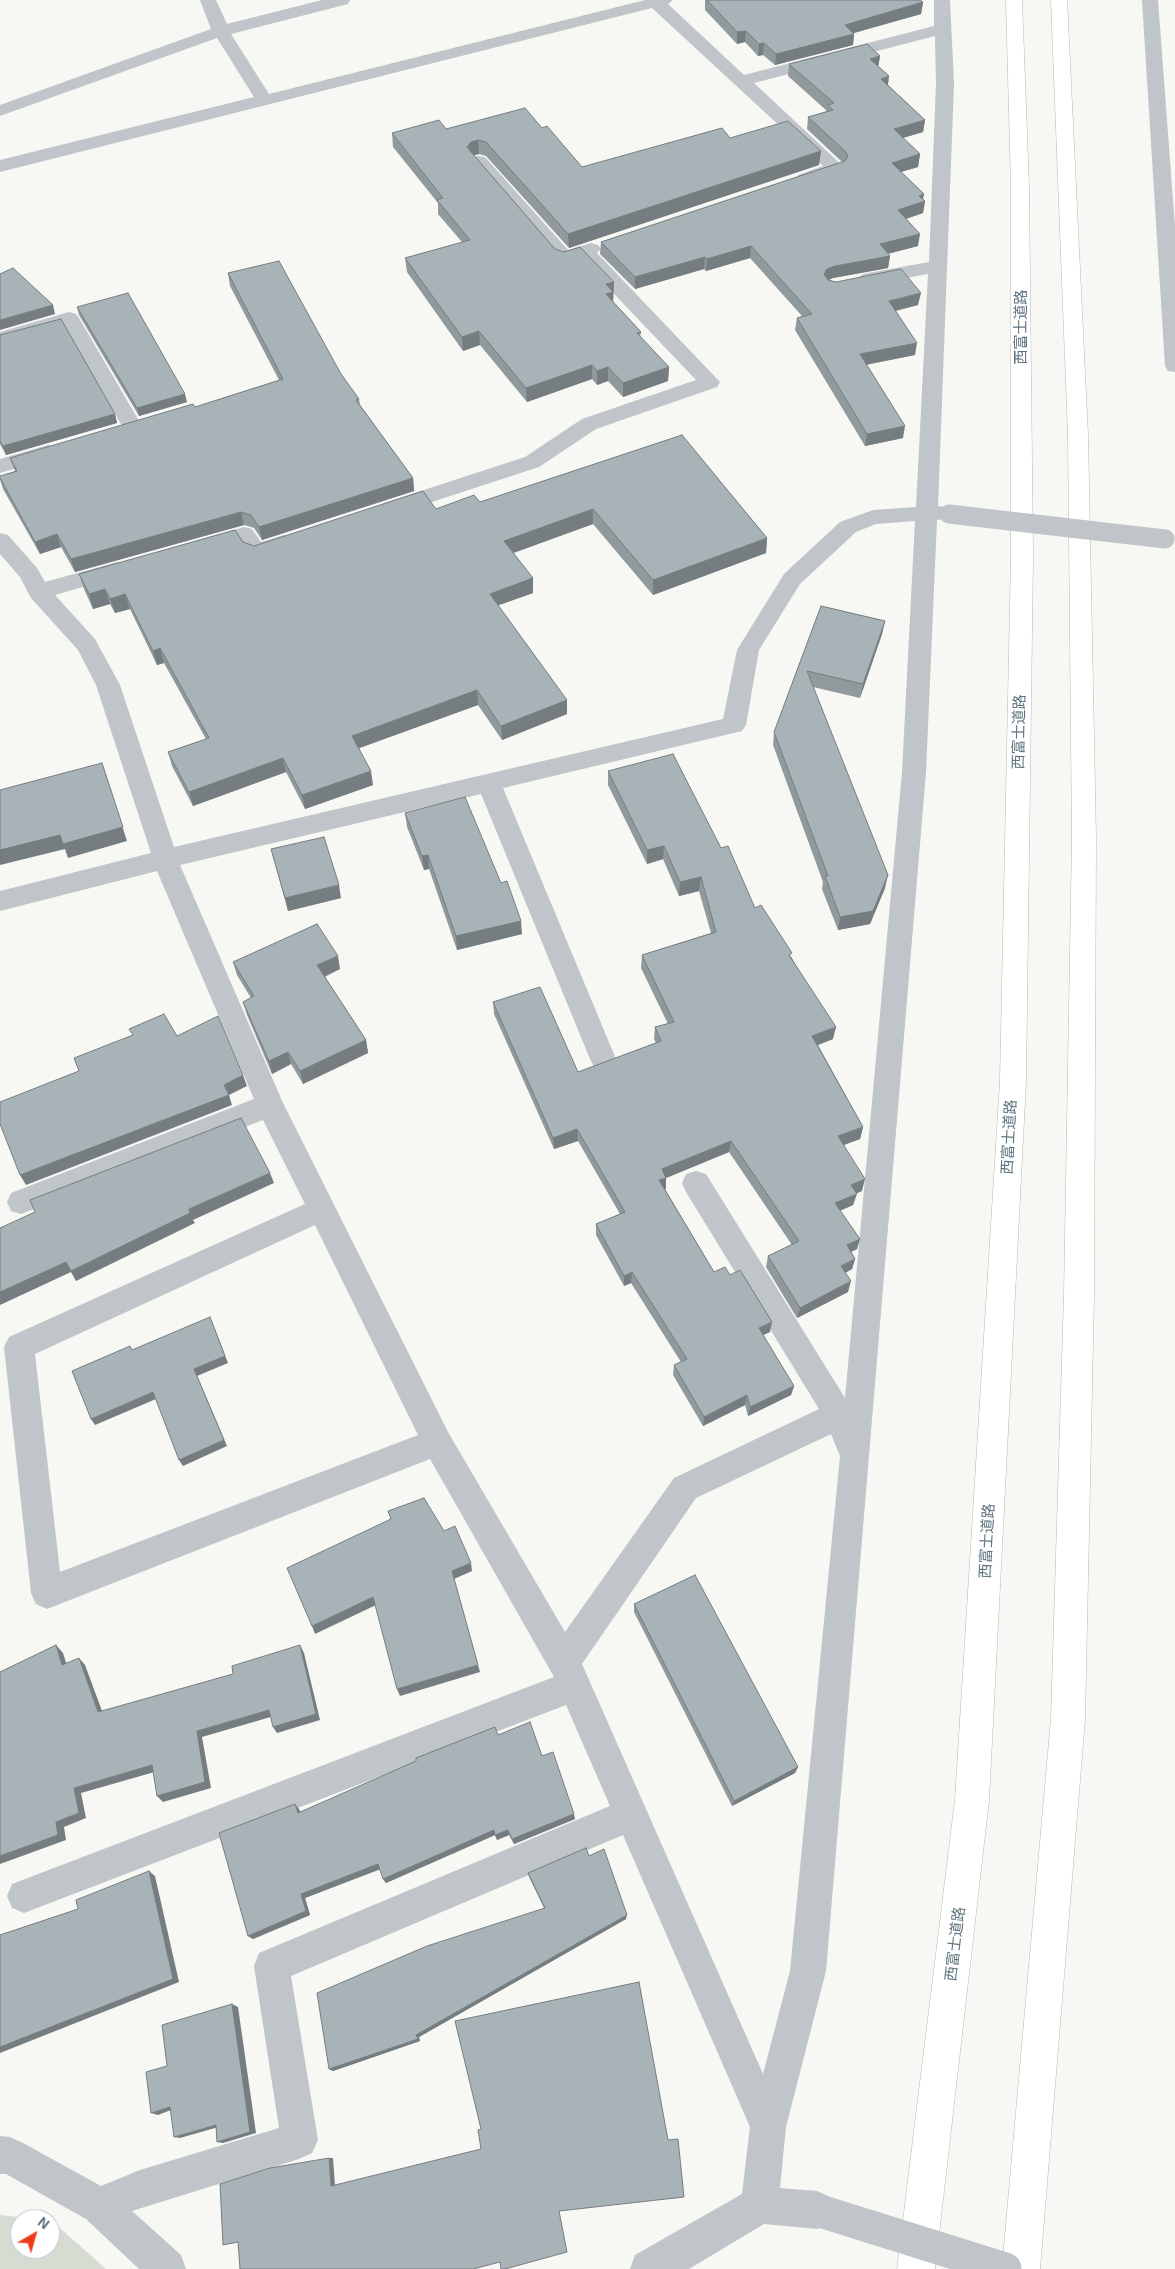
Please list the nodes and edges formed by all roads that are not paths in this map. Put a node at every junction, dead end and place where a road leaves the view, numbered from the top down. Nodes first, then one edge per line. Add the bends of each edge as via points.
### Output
1 (208, 0) edge
2 (342, 0) edge
3 (942, 0) edge
4 (1014, 0) edge
5 (1059, 0) edge
6 (1150, 0) edge
7 (658, 1) edge
8 (942, 29) junction
9 (221, 31) junction
10 (740, 81) junction
11 (264, 100) junction
12 (0, 111) edge
13 (479, 161) edge
14 (0, 166) edge
15 (789, 184) edge
16 (612, 242) edge
17 (584, 251) junction
18 (938, 266) junction
19 (853, 282) edge
20 (0, 338) edge
21 (1175, 366) edge
22 (131, 426) edge
23 (66, 446) edge
24 (0, 466) edge
25 (938, 513) junction
26 (370, 514) edge
27 (304, 536) edge
28 (1170, 539) edge
29 (0, 540) edge
30 (179, 552) edge
31 (132, 566) edge
32 (39, 592) junction
33 (488, 784) junction
34 (165, 859) junction
35 (0, 901) edge
36 (603, 1059) dead end
37 (270, 1105) junction
38 (696, 1183) dead end
39 (21, 1202) dead end
40 (322, 1209) junction
41 (839, 1415) junction
42 (437, 1442) junction
43 (855, 1456) junction
44 (570, 1673) junction
45 (630, 1815) junction
46 (24, 1896) dead end
47 (768, 2127) junction
48 (0, 2155) edge
49 (760, 2205) junction
50 (99, 2206) junction
51 (166, 2269) edge
52 (649, 2269) edge
53 (916, 2269) edge
54 (1005, 2269) edge
55 (1021, 2269) edge

1 - 9 street
2 - 9 street
3 - 8 street
4 - 53 highway, 西富士道路 via 1020,187 1022,556 1013,1081 972,1800
5 - 55 highway via 1079,464 1084,839 1079,1295 1068,1719
6 - 21 street
7 - 10 street
7 - 11 street
8 - 10 street
8 - 18 street via 945,84
9 - 11 street
9 - 12 street
10 - 15 street via 836,168
11 - 14 street
13 - 17 street via 564,258
16 - 17 street
17 - 26 street via 710,382 589,424 532,462
18 - 19 street
18 - 25 street
20 - 22 street via 69,318
23 - 24 street
25 - 28 street, bridge
25 - 33 street via 872,517 848,527 792,579 748,650 734,725
25 - 43 street
27 - 30 street via 256,551 244,534
29 - 32 street via 29,573
31 - 32 street
32 - 34 street via 87,645 108,686
33 - 34 street
33 - 36 street
34 - 35 street
34 - 37 street
37 - 39 street
37 - 40 street
38 - 41 street
40 - 42 street
40 - 42 street via 19,1347 47,1593
41 - 43 street
41 - 44 street via 685,1488
42 - 44 street
43 - 47 street via 808,1971
44 - 45 street
44 - 46 street
45 - 47 street
45 - 50 street via 272,1966 299,2140 140,2189
47 - 49 street
48 - 50 street via 10,2156
49 - 52 street
49 - 54 street, bridge via 817,2210
50 - 51 street

